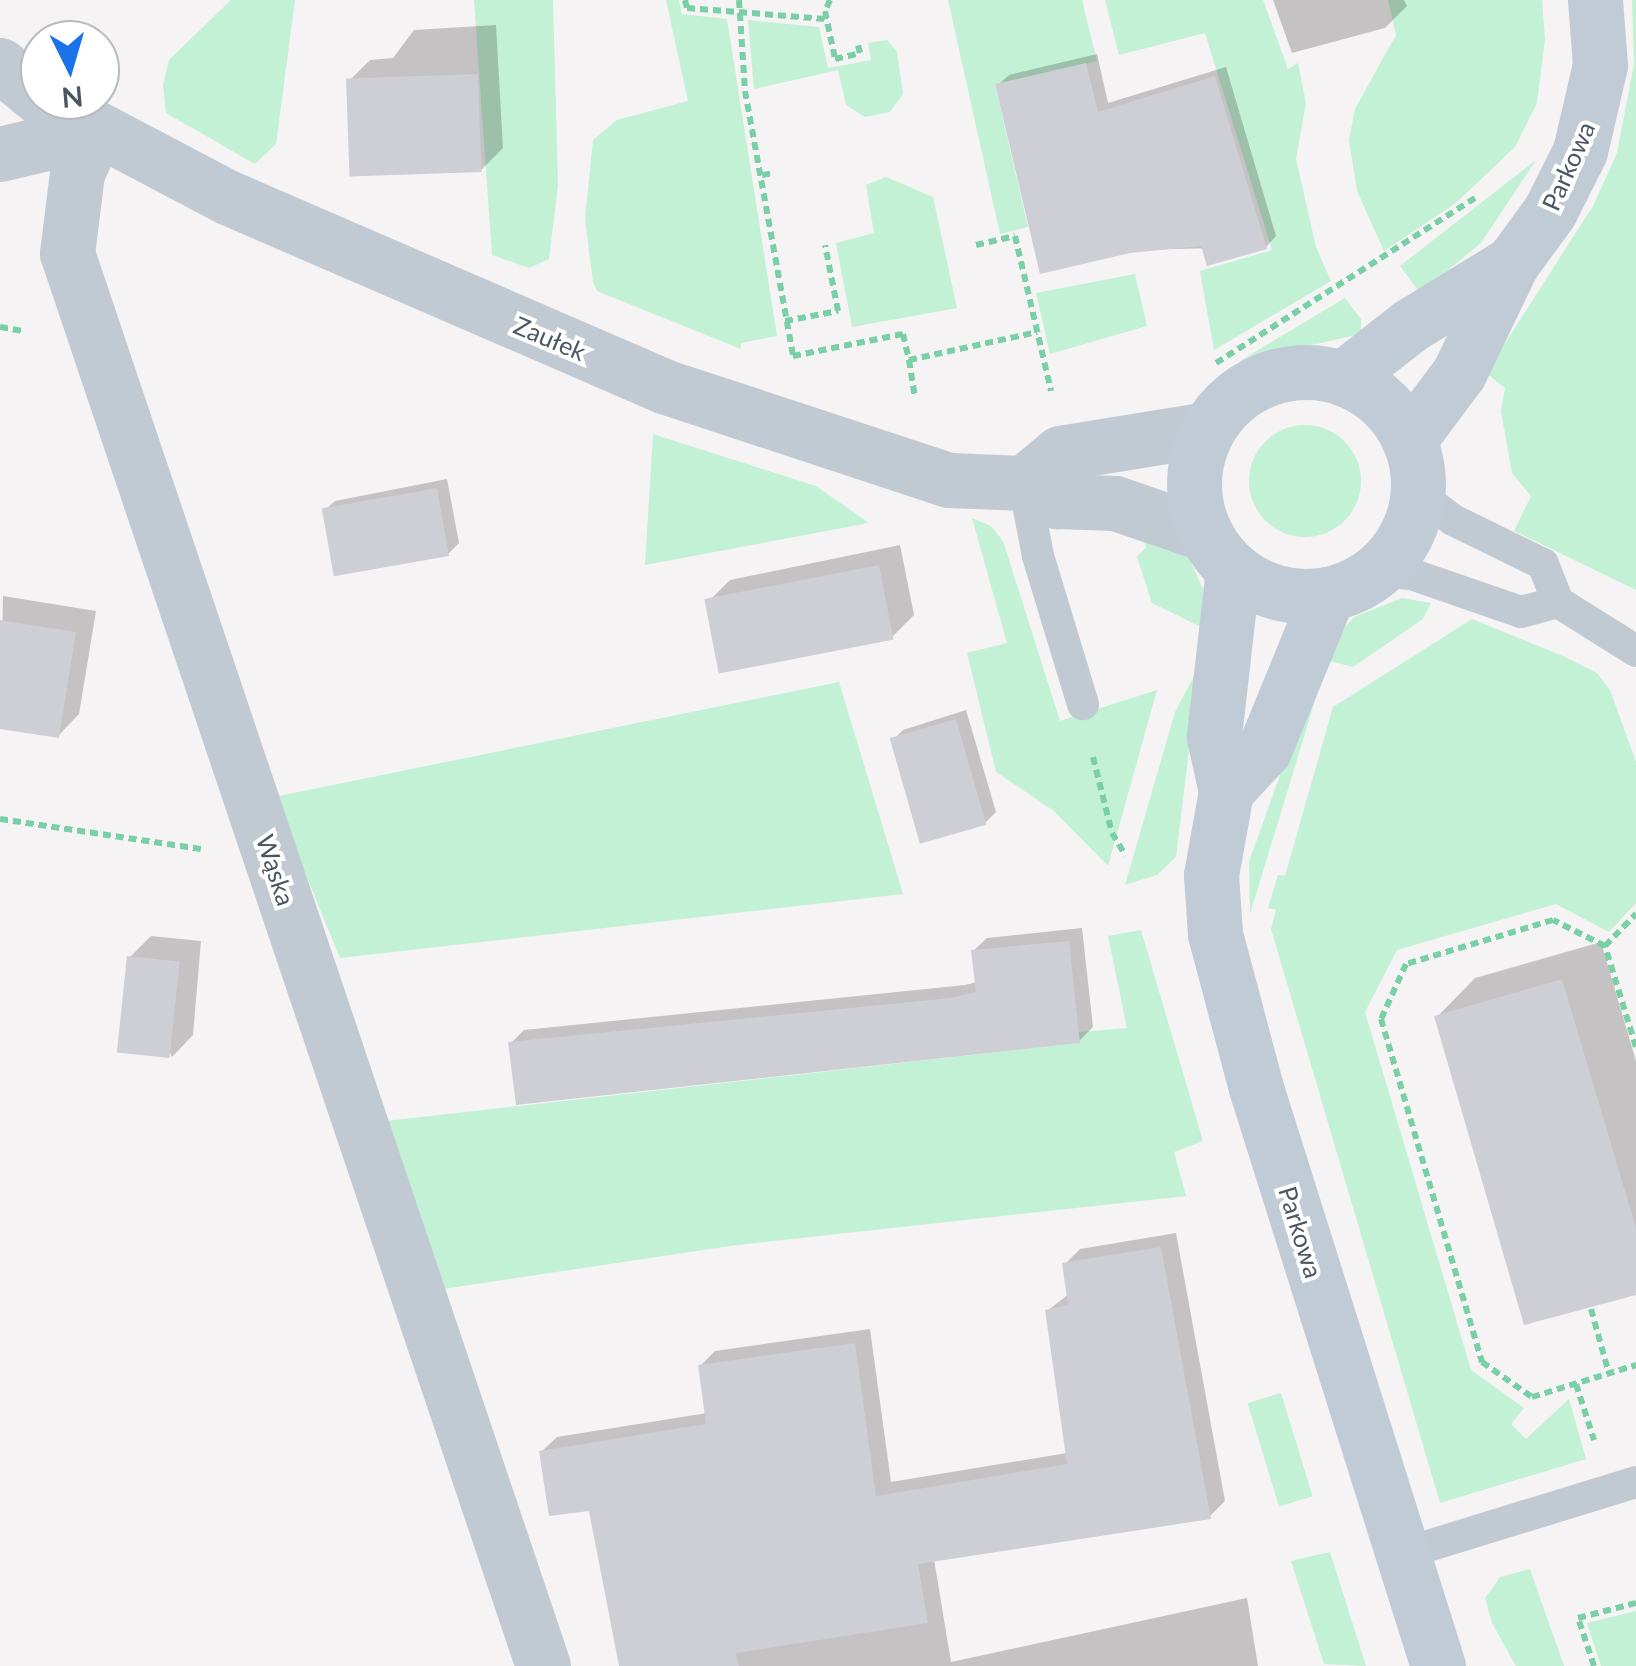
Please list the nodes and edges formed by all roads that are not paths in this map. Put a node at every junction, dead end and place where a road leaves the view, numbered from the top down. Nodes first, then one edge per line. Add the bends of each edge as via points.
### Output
1 (1595, 0) edge
2 (0, 64) edge
3 (20, 81) edge
4 (77, 120) edge
5 (96, 131) junction
6 (0, 154) edge
7 (1512, 263) junction
8 (1343, 378) junction
9 (1208, 429) junction
10 (1409, 440) junction
11 (1024, 484) junction
12 (1417, 493) junction
13 (1219, 552) junction
14 (1352, 582) junction
15 (1558, 602) junction
16 (1636, 651) edge
17 (1083, 704) road end
18 (1226, 791) junction
19 (1636, 1482) edge
20 (1402, 1554) junction
21 (543, 1666) edge
22 (1438, 1666) edge

1 - 7 street, Parkowa via 1600,65 1587,132 1550,211
2 - 3 street
4 - 5 street
5 - 6 street
5 - 11 street, Zaułek via 227,197 663,386 949,480
5 - 21 street, Wąska via 76,173 67,252
7 - 8 street, Parkowa via 1409,326
7 - 10 street, Parkowa via 1459,373
8 - 9 street via 1274,376 1229,402
8 - 10 street via 1382,402
9 - 11 street via 1060,453
9 - 13 street via 1194,484
10 - 12 street
11 - 13 street, Zaułek via 1056,501 1115,503
11 - 17 lane via 1038,556
12 - 14 street via 1402,542
12 - 15 lane via 1453,520 1543,564
13 - 14 street via 1277,592
13 - 18 street, Parkowa via 1214,738
14 - 15 lane via 1411,574 1522,612
14 - 18 street via 1264,750
15 - 16 lane
18 - 20 street, Parkowa via 1211,875 1221,963
19 - 20 lane
20 - 22 street, Parkowa

